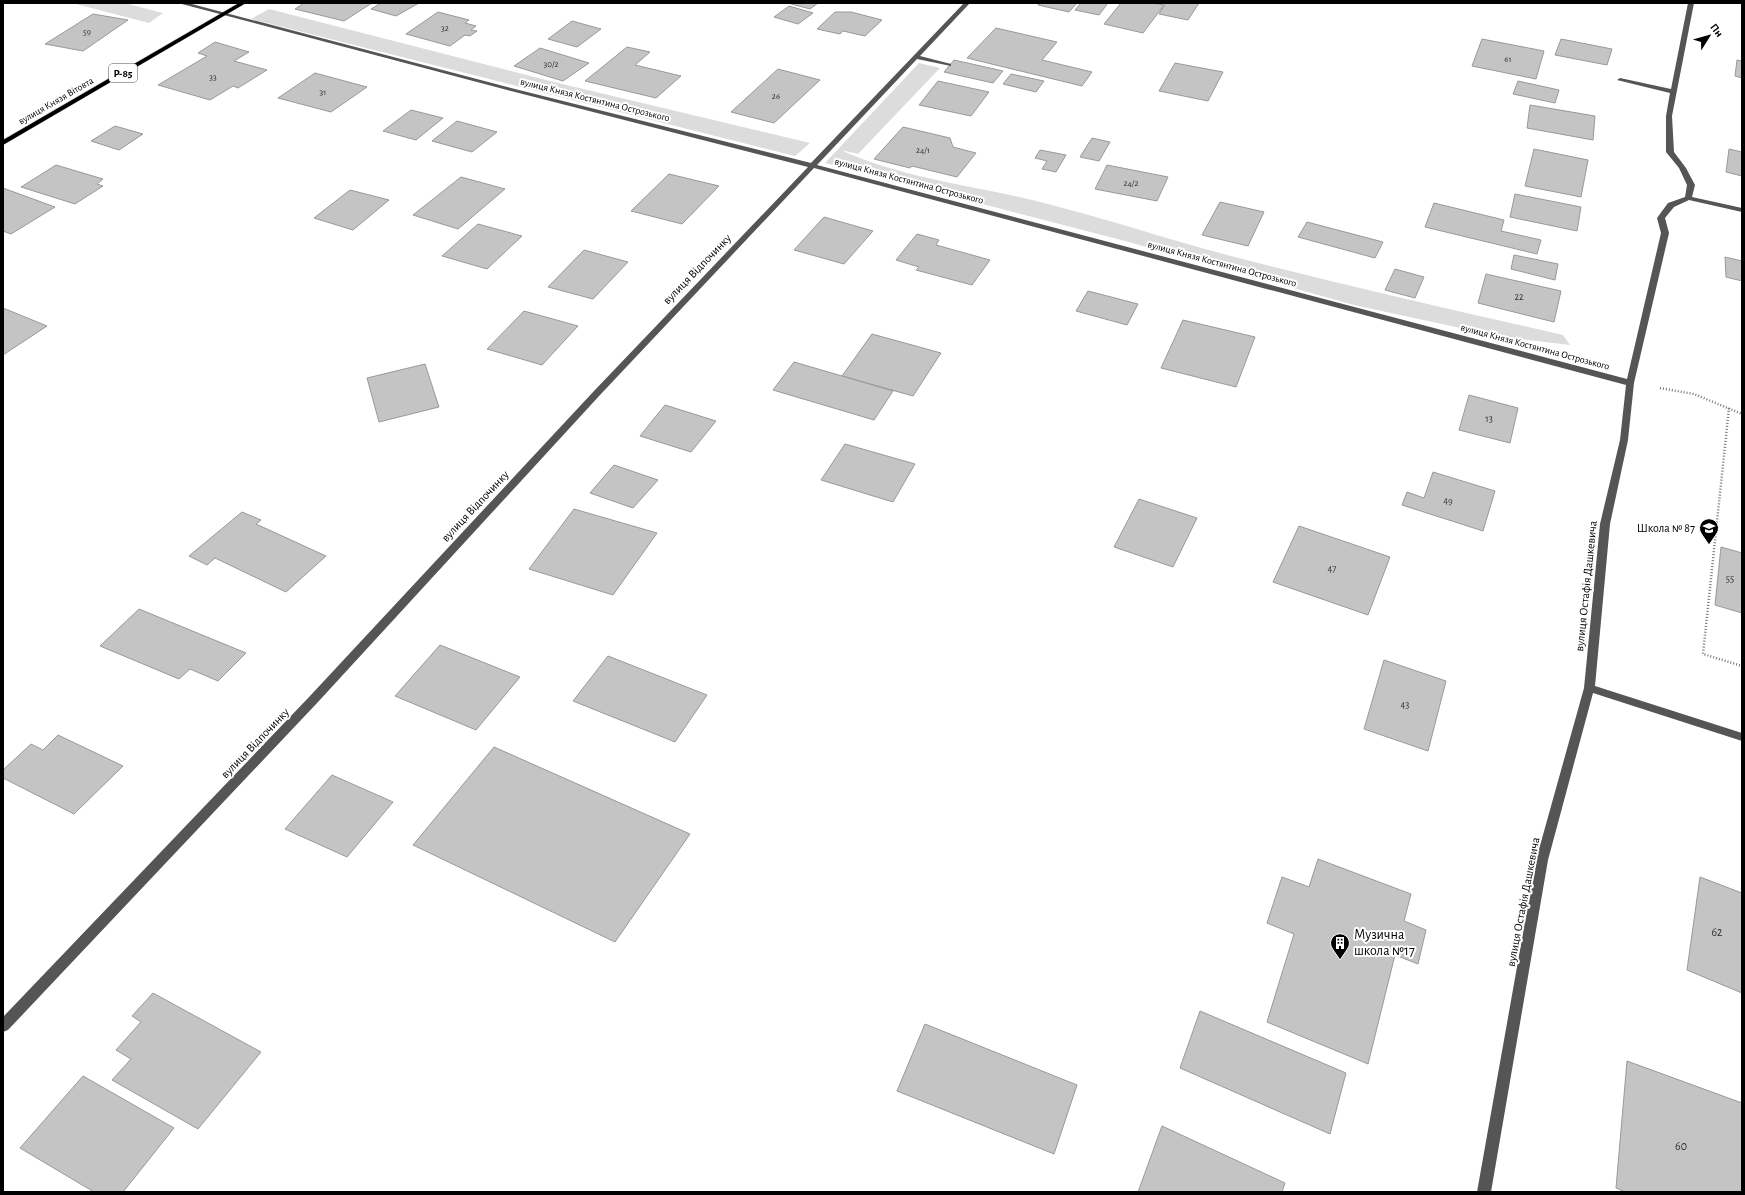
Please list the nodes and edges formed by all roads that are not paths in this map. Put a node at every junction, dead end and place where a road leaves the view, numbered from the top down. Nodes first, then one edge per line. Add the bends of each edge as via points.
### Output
1 (181, 3) edge
2 (243, 3) edge
3 (966, 3) edge
4 (1691, 3) edge
5 (226, 14) junction
6 (915, 57) junction
7 (950, 65) dead end
8 (1620, 80) dead end
9 (1674, 92) junction
10 (3, 143) edge
11 (813, 166) junction
12 (1688, 198) junction
13 (1742, 210) edge
14 (1630, 383) junction
15 (1589, 688) junction
16 (1742, 737) edge
17 (3, 1026) edge
18 (1484, 1192) edge

1 - 5 street, вулиця Князя Костянтина Острозького
2 - 5 main road, вулиця Князя Вітовта / Р-85
3 - 6 street, вулиця Відпочинку
4 - 9 street
5 - 10 main road, вулиця Князя Вітовта / Р-85
5 - 11 street, вулиця Князя Костянтина Острозького
6 - 7 street
6 - 11 street, вулиця Відпочинку
8 - 9 street
9 - 12 street via 1669,116 1670,152 1691,186
11 - 14 street, вулиця Князя Костянтина Острозького
11 - 17 street, вулиця Відпочинку via 597,393 314,699
12 - 13 street
12 - 14 street, вулиця Остафія Дашкевича via 1671,205 1661,218 1665,234
14 - 15 street, вулиця Остафія Дашкевича via 1624,440 1604,524
15 - 16 street
15 - 18 street, вулиця Остафія Дашкевича via 1542,860

